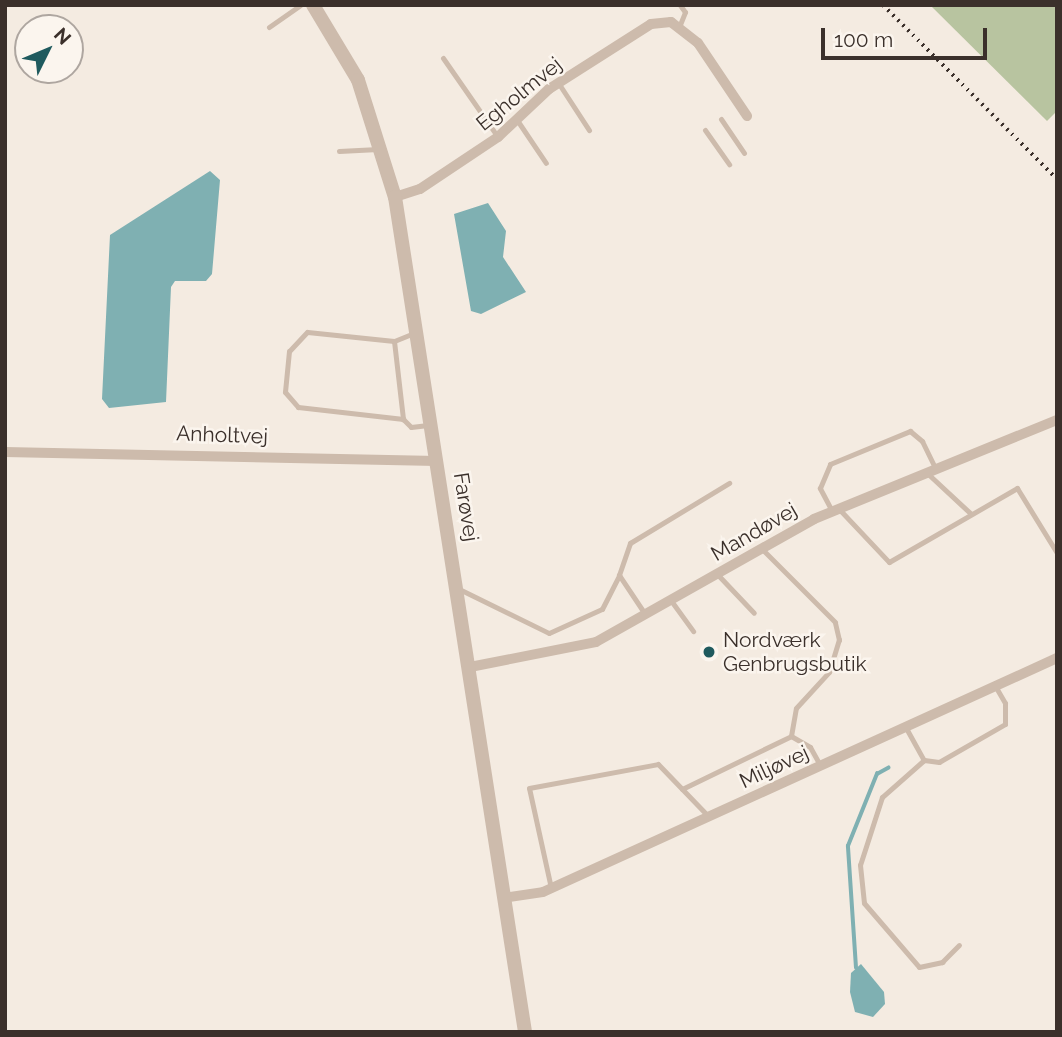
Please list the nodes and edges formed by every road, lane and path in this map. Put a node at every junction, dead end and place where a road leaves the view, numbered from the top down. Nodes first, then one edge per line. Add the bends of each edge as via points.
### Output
1 (313, 5) edge
2 (680, 5) edge
3 (295, 6) edge
4 (269, 27) dead end
5 (679, 27) junction
6 (443, 58) dead end
7 (559, 83) junction
8 (747, 116) dead end
9 (721, 119) dead end
10 (519, 124) junction
11 (589, 130) dead end
12 (705, 130) dead end
13 (498, 137) junction
14 (383, 148) junction
15 (339, 151) dead end
16 (744, 153) dead end
17 (546, 163) dead end
18 (729, 164) dead end
19 (395, 197) junction
20 (417, 332) junction
21 (394, 341) junction
22 (403, 419) junction
23 (1057, 420) edge
24 (431, 424) junction
25 (5, 452) edge
26 (437, 461) junction
27 (932, 471) junction
28 (729, 483) dead end
29 (836, 510) junction
30 (970, 513) junction
31 (762, 549) junction
32 (1057, 553) edge
33 (619, 575) junction
34 (718, 575) junction
35 (457, 589) junction
36 (672, 602) junction
37 (754, 613) dead end
38 (647, 616) junction
39 (693, 631) dead end
40 (1057, 658) edge
41 (470, 667) junction
42 (995, 687) junction
43 (906, 727) junction
44 (791, 736) junction
45 (924, 760) junction
46 (821, 766) junction
47 (682, 789) junction
48 (709, 817) junction
49 (552, 888) junction
50 (503, 898) junction
51 (960, 945) dead end
52 (525, 1032) edge

1 - 14 street, Farøvej via 358,80
2 - 5 lane via 685,12
3 - 4 lane
5 - 7 street, Egholmvej via 651,24
5 - 8 street via 698,43
6 - 13 lane
7 - 10 street, Egholmvej
7 - 11 lane
9 - 16 lane
10 - 13 street, Egholmvej
10 - 17 lane
12 - 18 lane
13 - 19 street, Egholmvej via 420,189
14 - 15 lane
14 - 19 street, Farøvej
19 - 20 street, Farøvej
20 - 21 lane
20 - 24 street, Farøvej
21 - 22 lane
21 - 22 lane via 307,332 289,351 285,392 298,407
22 - 24 lane via 411,427
23 - 27 street, Mandøvej
24 - 26 street, Farøvej
25 - 26 street, Anholtvej
26 - 35 street, Farøvej
27 - 29 street, Mandøvej
27 - 29 lane via 922,441 909,431 830,464 820,488
27 - 30 lane
28 - 33 lane via 630,543
29 - 30 lane via 889,562
29 - 31 street, Mandøvej
30 - 32 lane via 1017,488
31 - 34 street, Mandøvej
31 - 44 lane via 835,622 839,640 829,672 796,708
33 - 35 lane via 602,609 549,632
33 - 38 lane
34 - 36 street, Mandøvej
34 - 37 lane
35 - 41 street, Farøvej
36 - 38 street, Mandøvej
36 - 39 lane
38 - 41 street, Mandøvej via 596,642
40 - 42 street, Miljøvej
41 - 50 street, Farøvej
42 - 43 street, Miljøvej
42 - 45 lane via 1005,703 1005,724 939,762
43 - 45 lane
43 - 46 street, Miljøvej
44 - 46 lane via 810,747
44 - 47 lane
45 - 51 lane via 882,797 860,865 864,903 919,967 942,962
46 - 48 street, Miljøvej
47 - 48 lane
47 - 49 lane via 657,764 529,788 542,866
48 - 49 street, Miljøvej
49 - 50 street, Miljøvej
50 - 52 street, Farøvej

